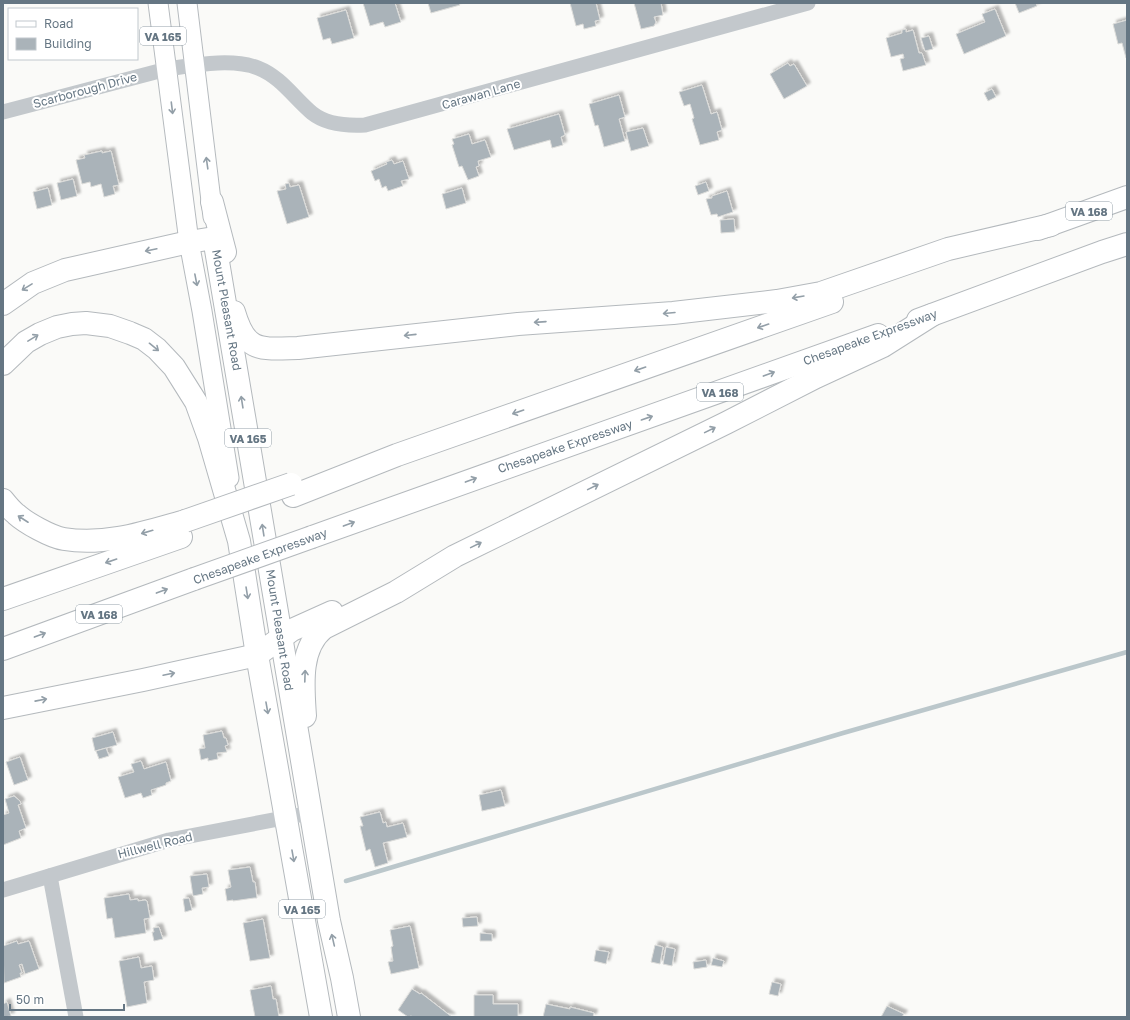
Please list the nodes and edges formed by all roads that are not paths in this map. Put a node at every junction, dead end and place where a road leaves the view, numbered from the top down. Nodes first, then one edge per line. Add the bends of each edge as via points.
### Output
1 (158, 3) edge
2 (187, 3) edge
3 (808, 3) edge
4 (194, 65) junction
5 (167, 69) junction
6 (3, 112) edge
7 (1127, 197) edge
8 (212, 202) junction
9 (1051, 225) junction
10 (214, 238) junction
11 (189, 242) junction
12 (1127, 244) edge
13 (3, 304) edge
14 (932, 315) junction
15 (3, 364) edge
16 (3, 500) edge
17 (186, 528) junction
18 (239, 541) junction
19 (455, 556) junction
20 (3, 599) edge
21 (281, 638) junction
22 (3, 649) edge
23 (257, 655) junction
24 (3, 708) edge
25 (310, 813) junction
26 (286, 818) junction
27 (50, 876) junction
28 (3, 890) edge
29 (76, 1017) edge
30 (321, 1017) edge
31 (349, 1017) edge

1 - 5 main road, Mount Pleasant Road / VA 165
2 - 4 main road, Mount Pleasant Road / VA 165
3 - 4 street, Carawan Lane via 365,125 342,126 314,114 276,78 260,69 234,63
4 - 5 street, Carawan Lane
8 -> 4 main road, Mount Pleasant Road / VA 165
5 - 6 street, Scarborough Drive
5 -> 11 main road, Mount Pleasant Road / VA 165
7 - 9 highway, VA 168
9 -> 8 highway via 948,249 821,293 777,301 673,313 518,324 298,348 263,349 245,338 239,328 225,251
8 - 10 main road, Mount Pleasant Road / VA 165
9 -> 17 highway, VA 168
10 - 11 highway
21 -> 10 highway, Mount Pleasant Road / VA 165
11 -> 13 highway via 65,270 33,283
11 -> 18 main road, Mount Pleasant Road / VA 165
12 - 14 highway, Chesapeake Expressway / VA 168
19 -> 14 highway via 816,376 883,346
22 -> 14 highway, Chesapeake Expressway / VA 168, bridge
15 -> 18 highway via 17,350 40,334 72,324 110,326 144,339 174,367 196,402
17 -> 16 highway via 89,542 63,539 16,514
17 -> 20 highway, VA 168
18 -> 23 highway, Mount Pleasant Road / VA 165
19 - 21 highway via 391,583 292,630
25 -> 19 highway via 304,708 309,646 324,628 396,592
21 - 23 highway
21 - 25 highway, Mount Pleasant Road / VA 165
24 -> 23 highway
23 -> 26 highway, Mount Pleasant Road / VA 165
25 - 26 street, Hillwell Road
31 -> 25 highway, Mount Pleasant Road / VA 165
26 - 27 street, Hillwell Road via 169,840
26 -> 30 highway, Mount Pleasant Road / VA 165
27 - 28 street, Hillwell Road
27 - 29 street

